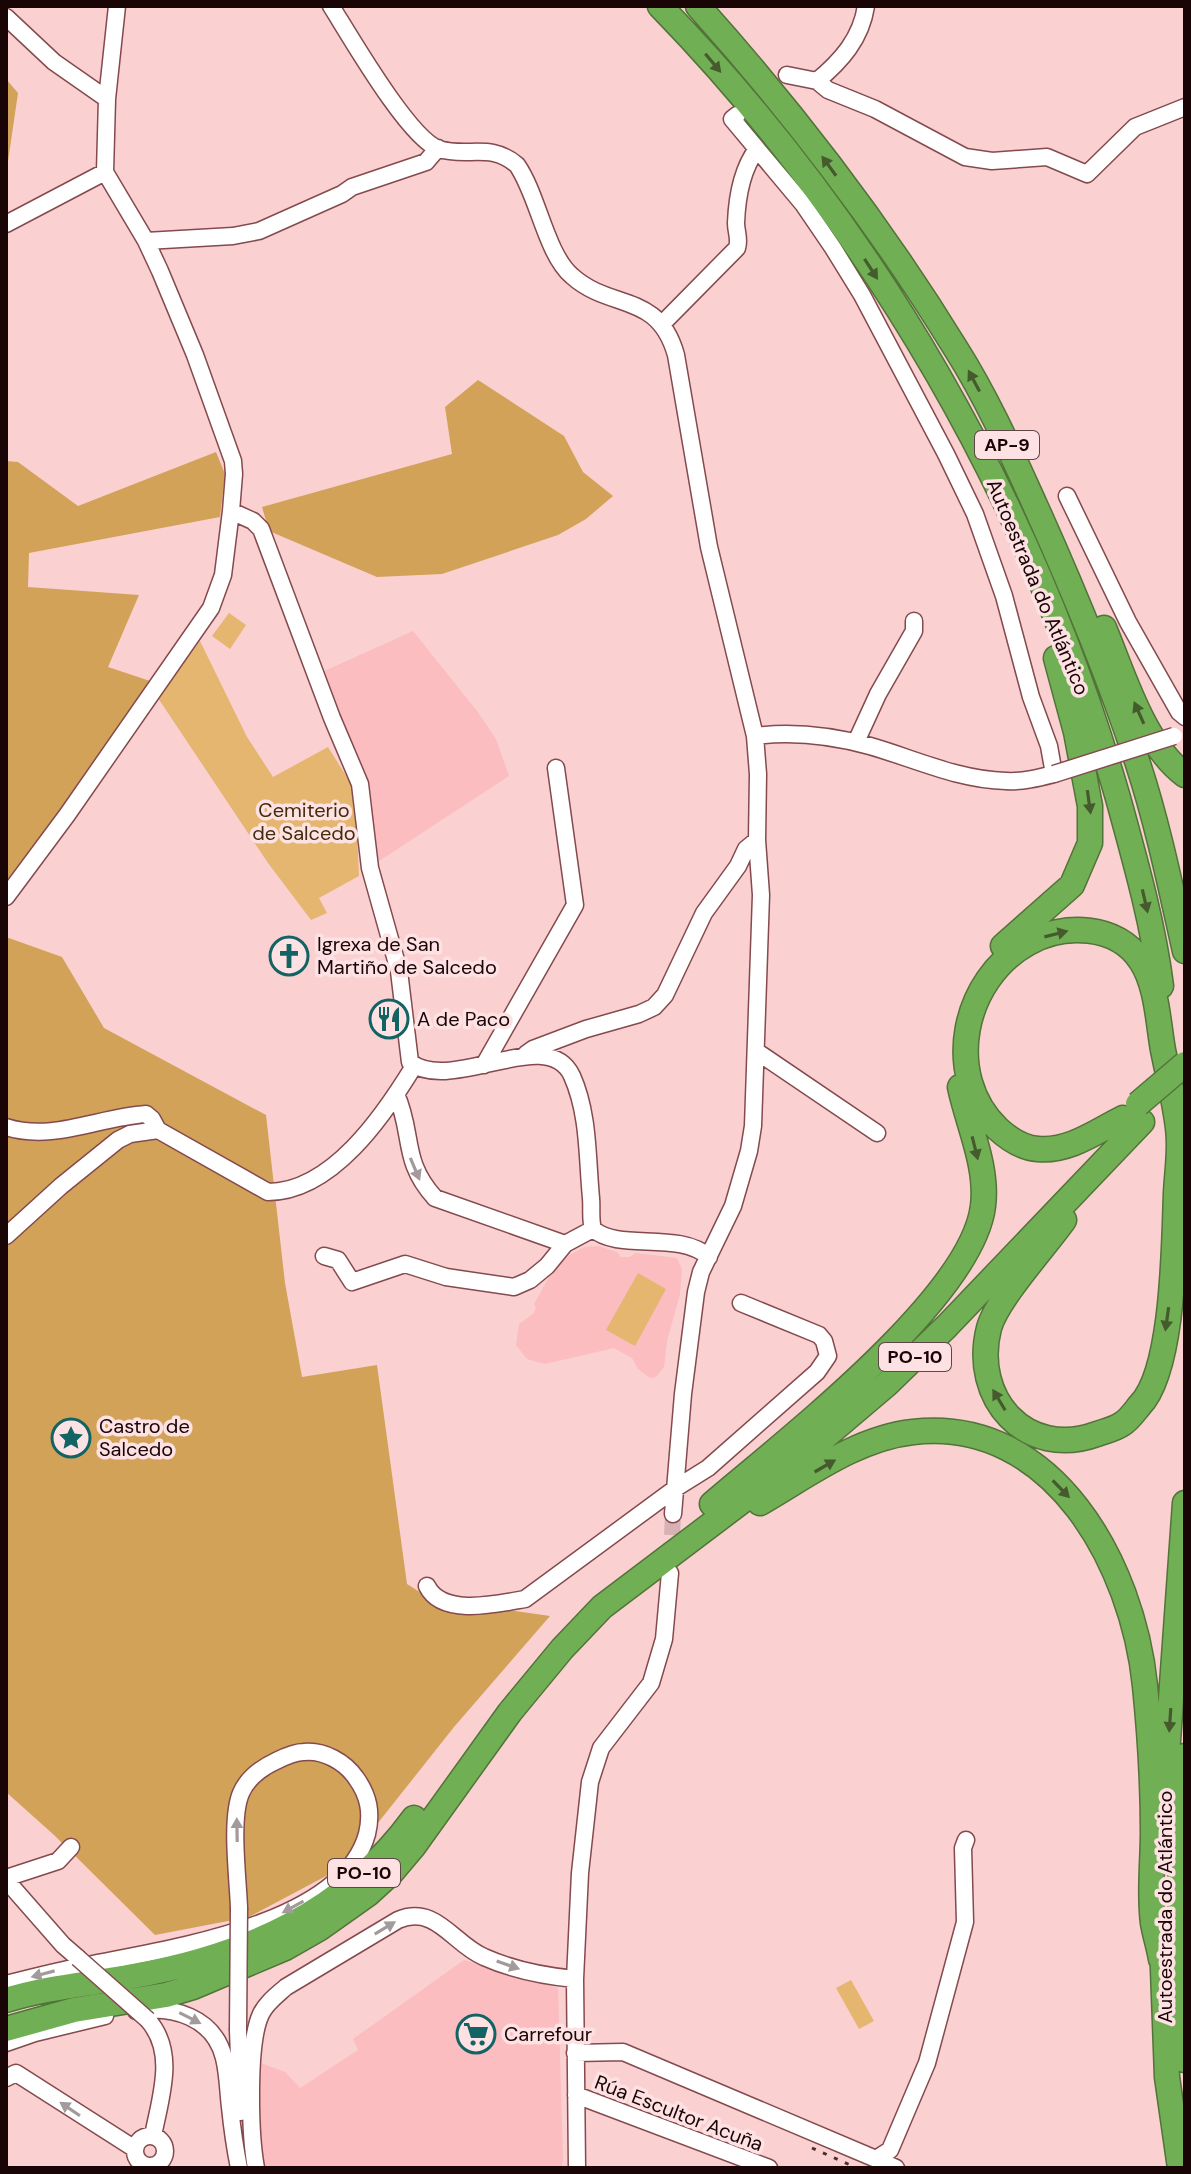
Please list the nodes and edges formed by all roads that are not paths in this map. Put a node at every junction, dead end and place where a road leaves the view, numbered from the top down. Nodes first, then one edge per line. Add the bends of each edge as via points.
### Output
1 (117, 6) edge
2 (331, 6) edge
3 (660, 6) edge
4 (698, 6) edge
5 (866, 6) edge
6 (6, 17) edge
7 (787, 75) dead end
8 (817, 81) junction
9 (107, 99) junction
10 (1185, 107) edge
11 (737, 115) dead end
12 (438, 148) junction
13 (757, 149) junction
14 (105, 172) junction
15 (6, 224) edge
16 (146, 241) junction
17 (662, 324) junction
18 (1000, 429) junction
19 (1067, 496) dead end
20 (231, 511) junction
21 (1009, 511) junction
22 (914, 621) dead end
23 (1185, 717) edge
24 (755, 736) junction
25 (1180, 736) edge
26 (856, 742) junction
27 (556, 768) dead end
28 (1054, 774) junction
29 (1185, 775) edge
30 (757, 840) junction
31 (1185, 885) edge
32 (6, 897) edge
33 (1185, 934) edge
34 (1185, 951) edge
35 (756, 1051) junction
36 (521, 1057) junction
37 (1185, 1064) edge
38 (484, 1065) junction
39 (414, 1066) junction
40 (1185, 1085) edge
41 (396, 1094) junction
42 (1132, 1120) junction
43 (6, 1127) edge
44 (158, 1130) junction
45 (1179, 1130) junction
46 (877, 1133) dead end
47 (1185, 1215) edge
48 (593, 1229) junction
49 (6, 1236) edge
50 (565, 1244) junction
51 (324, 1256) dead end
52 (709, 1257) junction
53 (741, 1303) dead end
54 (676, 1488) junction
55 (1185, 1503) edge
56 (706, 1509) junction
57 (673, 1514) tunnel mouth
58 (665, 1567) junction
59 (427, 1586) dead end
60 (1185, 1756) edge
61 (966, 1840) dead end
62 (71, 1847) dead end
63 (6, 1879) edge
64 (1161, 1959) junction
65 (230, 1972) junction
66 (575, 1979) junction
67 (6, 1984) edge
68 (6, 2000) edge
69 (6, 2014) edge
70 (6, 2029) edge
71 (6, 2043) edge
72 (575, 2053) junction
73 (1185, 2060) edge
74 (6, 2078) edge
75 (576, 2095) junction
76 (153, 2136) junction
77 (722, 2150) junction
78 (876, 2159) junction
79 (146, 2163) edge
80 (239, 2168) edge
81 (247, 2168) edge
82 (256, 2168) edge
83 (577, 2168) edge
84 (725, 2168) edge
85 (769, 2168) edge
86 (896, 2168) edge
87 (1180, 2168) edge

1 - 9 street
2 - 12 street via 417,133
3 -> 21 highway, Autoestrada do Atlántico / AP-9 via 792,157 852,239 935,367
18 -> 4 highway, Autoestrada do Atlántico / AP-9 via 917,288 798,123
5 - 8 street via 851,47
6 - 9 street via 54,62
7 - 8 street
8 - 10 street via 965,157 1047,157 1087,174 1135,127
9 - 14 street
11 - 13 street via 732,119
12 - 16 street via 426,162 352,187 259,231
12 - 17 street via 508,157 523,173 567,272
13 - 17 street via 746,163 737,248
13 - 28 street via 803,204 862,295 969,502 1004,596
14 - 15 street
14 - 16 street
16 - 20 street via 233,461
17 - 24 street via 676,355 709,547
29 -> 18 highway via 1142,722 1095,606
18 - 34 highway, Autoestrada do Atlántico / AP-9 via 1071,583 1138,764
19 - 23 street via 1128,622
20 - 32 street via 223,575 211,608
20 - 39 street via 261,529 360,784 370,868 399,971 408,1058
21 -> 45 highway, Autoestrada do Atlántico / AP-9 via 1088,704 1137,865 1158,960
21 -> 56 highway via 1076,732 1091,825 1085,860 1072,885 990,958 960,1004 955,1063 982,1179 978,1225 957,1269 886,1350
22 - 26 street via 914,631
24 - 26 street via 776,733
24 - 30 street
25 - 28 street, bridge
26 - 28 street via 965,776 1007,782
27 - 38 street via 575,905
30 - 35 street via 761,895
30 - 36 street via 704,913 665,995 654,1007
31 - 33 highway
35 - 46 street
35 - 52 street via 749,1151 733,1206
36 - 38 street
36 - 48 street via 551,1056 572,1075 585,1124
37 - 42 highway, bridge
38 - 39 street via 443,1071
39 - 41 street
40 - 42 highway
41 - 44 street via 328,1171 280,1192 268,1192
41 -> 50 street via 412,1165 435,1198
42 -> 45 highway via 1055,1149 1037,1149 1003,1134 981,1108 966,1067 971,1013 991,974 1030,941 1062,931 1091,930 1133,951 1143,963
45 -> 42 highway via 1170,1293 1162,1357 1148,1397 1122,1424 1083,1439 1046,1439 1015,1423 994,1398 985,1362 989,1326
42 - 56 highway, PO-10 via 875,1376
42 - 58 highway, PO-10 via 947,1326 886,1385
43 - 44 street via 53,1133 146,1114
44 - 49 street via 118,1140
45 - 47 highway, Autoestrada do Atlántico / AP-9
48 - 50 street
48 - 52 street via 607,1236 689,1245
50 - 51 street via 547,1266 514,1287 446,1277 405,1264 352,1282 338,1260
52 - 54 street via 696,1292
53 - 54 street via 819,1335 828,1356 817,1372 708,1468
54 - 57 street
54 - 59 street via 525,1599 449,1606
55 -> 64 highway, Autoestrada do Atlántico via 1165,1773
56 - 68 highway, PO-10 via 613,1578 550,1637 402,1834 335,1898 264,1939 201,1962
58 -> 64 highway via 845,1454 877,1440 911,1432 960,1434 985,1439 1030,1461 1063,1490 1094,1531 1119,1581 1135,1632 1150,1740 1153,1922
58 - 65 highway, PO-10 via 602,1607 562,1649 391,1873 320,1928
58 - 66 street via 664,1639 651,1683 601,1748 590,1782
60 - 73 highway, Autoestrada do Atlántico via 1180,1892
61 - 78 street via 965,1922 927,2063 890,2150
62 - 63 street via 58,1861
63 - 76 street, bridge via 63,1945 148,2020 161,2038 165,2058
64 - 87 highway, Autoestrada do Atlántico via 1167,2077
65 - 69 highway, PO-10
65 - 70 highway via 166,1995 74,2010
66 - 72 street
82 -> 66 street via 251,2094 261,2013 286,1987 398,1920 428,1918 483,1957
81 -> 67 street, bridge via 238,2043 239,1908 236,1814 241,1793 267,1765 305,1751 346,1766 368,1801 371,1817 355,1860 326,1888 249,1929 200,1942
71 -> 80 street via 125,2012 163,2008 183,2013 201,2023 223,2053
72 - 75 street
72 - 78 street via 623,2052
79 -> 74 street via 16,2073
75 - 77 street, Rúa Escultor Acuña
75 - 83 street
76 - 79 street via 139,2140
76 - 79 street via 165,2150 163,2159
77 - 84 street
77 - 85 street, Rúa Escultor Acuña
78 - 86 street

